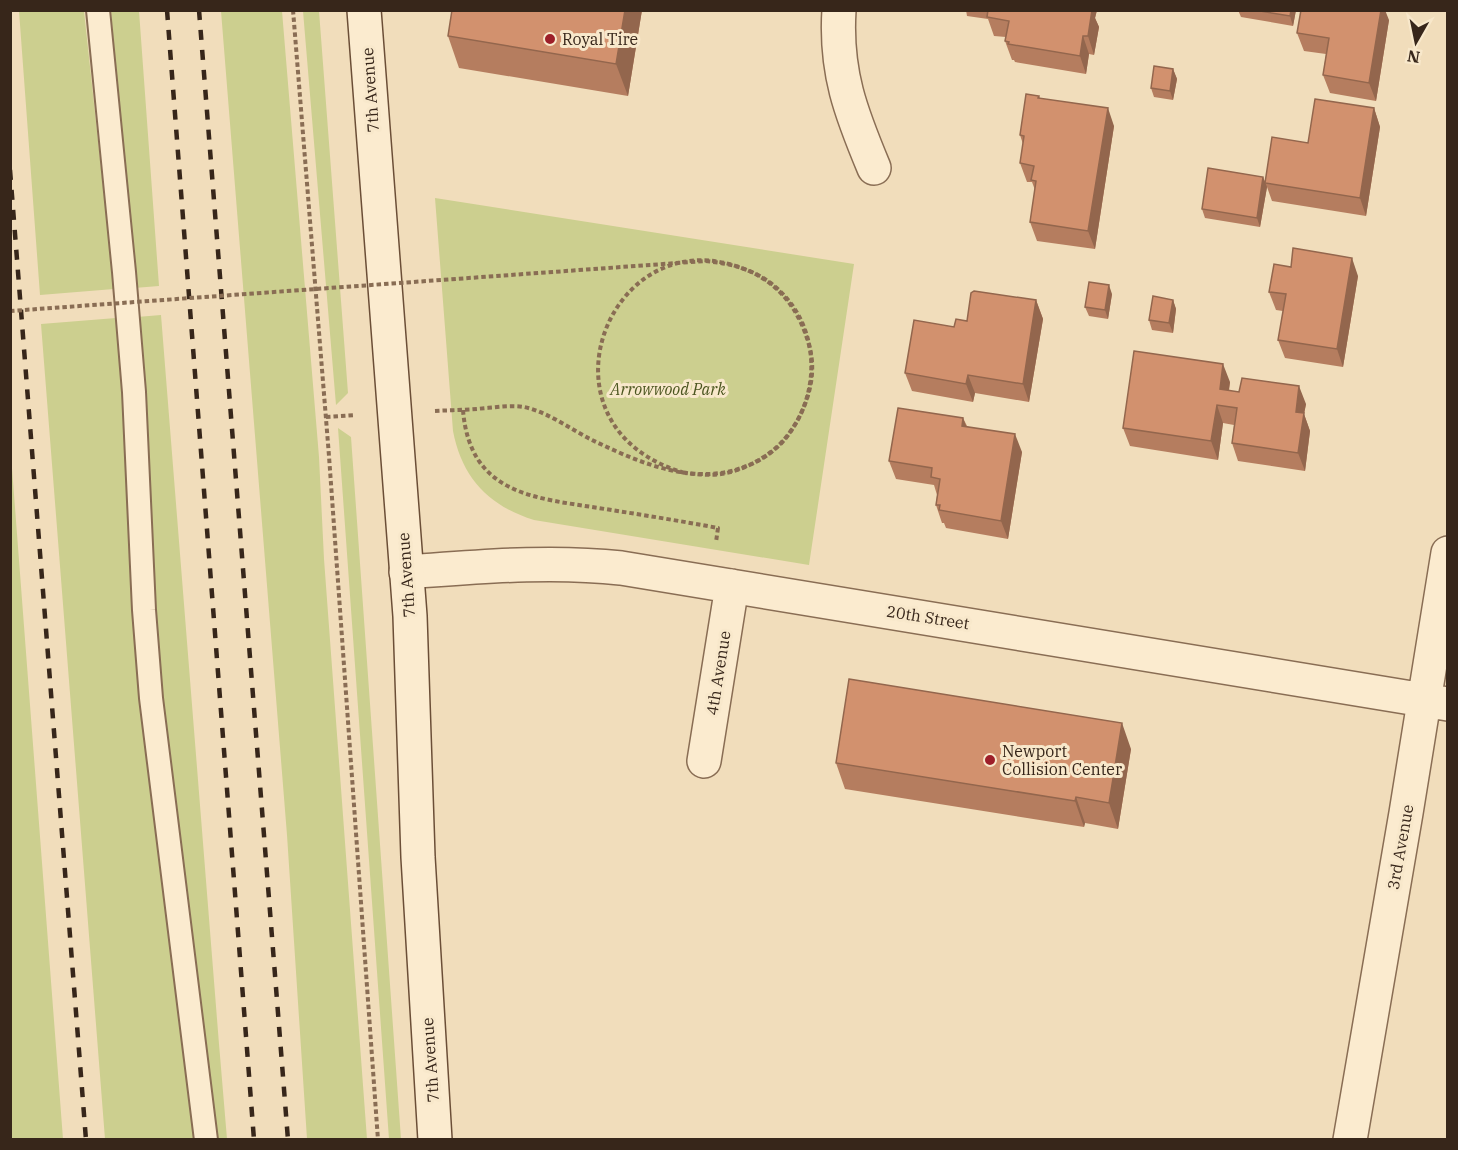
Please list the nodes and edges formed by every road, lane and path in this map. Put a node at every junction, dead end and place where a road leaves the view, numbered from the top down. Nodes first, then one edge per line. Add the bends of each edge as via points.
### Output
1 (98, 10) edge
2 (293, 10) edge
3 (364, 10) edge
4 (839, 10) edge
5 (874, 168) dead end
6 (705, 261) junction
7 (10, 311) edge
8 (685, 473) junction
9 (718, 528) dead end
10 (1448, 553) edge
11 (406, 572) junction
12 (732, 586) junction
13 (1435, 702) edge
14 (704, 761) dead end
15 (206, 1140) edge
16 (378, 1140) edge
17 (435, 1140) edge
18 (1350, 1140) edge

1 - 15 lane via 133,380 151,698
2 - 16 path
3 - 11 street, 7th Avenue
4 - 5 street via 838,43 847,99
6 - 7 path, bridge
6 - 8 path, bridge via 687,262 652,275 623,298 604,329 597,366 603,402 621,435 649,460
6 - 8 path, bridge via 724,262 759,275 787,299 806,331 812,369 806,405 786,438 773,450 758,461 722,474
8 - 9 path via 633,459 525,407 463,410 468,441 479,462 519,492
10 - 13 street, 3rd Avenue
11 - 12 street, 20th Street via 587,564
11 - 17 street, 7th Avenue
12 - 13 street, 20th Street
12 - 14 street, 4th Avenue
13 - 18 street, 3rd Avenue via 1406,813

